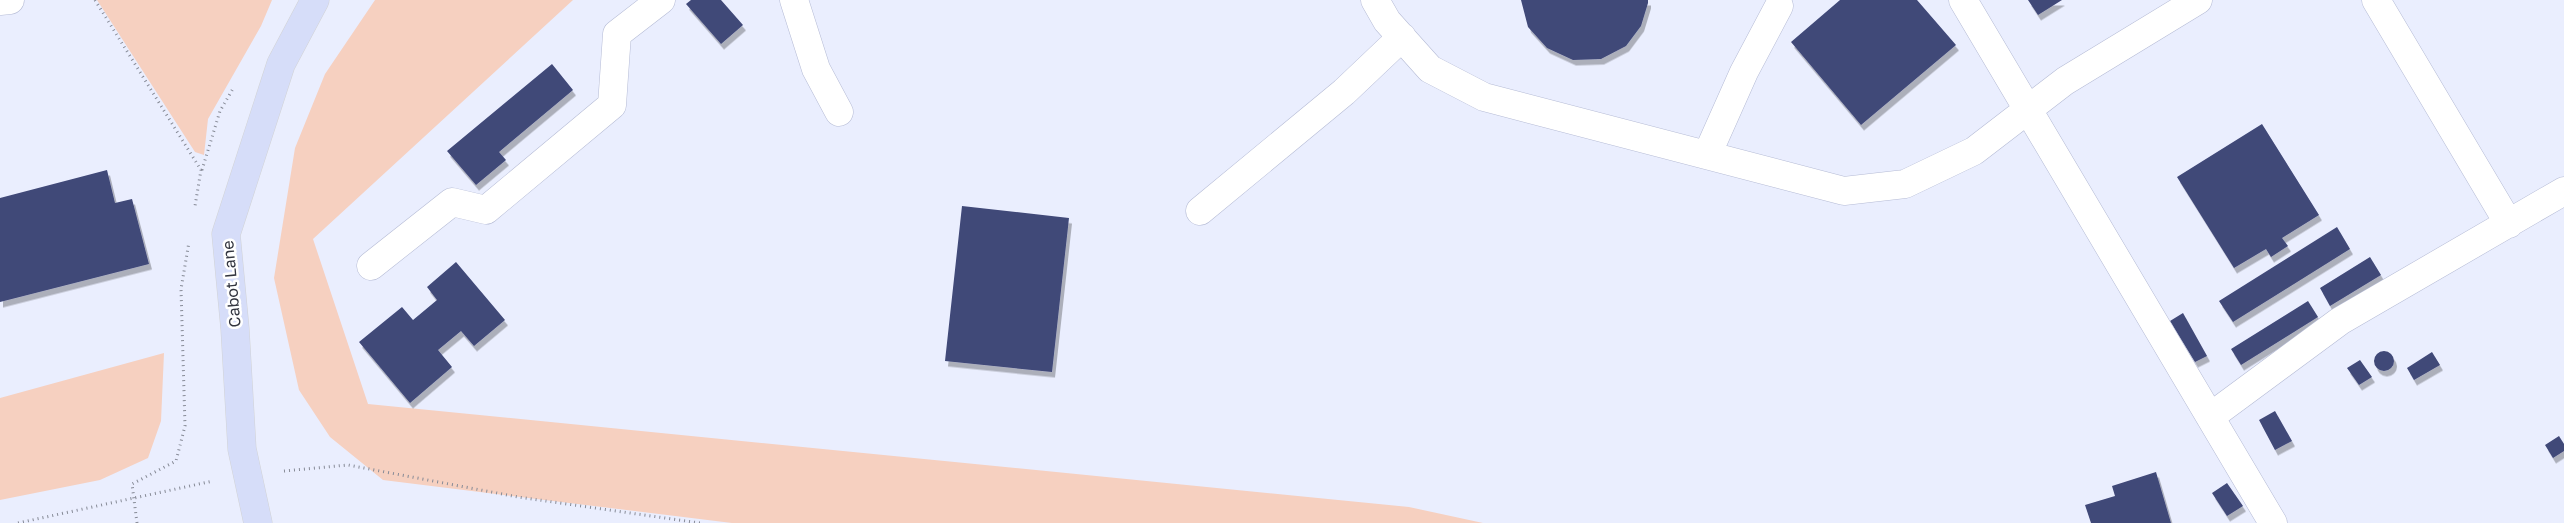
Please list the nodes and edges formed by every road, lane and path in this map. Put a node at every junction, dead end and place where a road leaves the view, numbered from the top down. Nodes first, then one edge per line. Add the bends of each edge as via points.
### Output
1 (10, 0) edge
2 (95, 0) edge
3 (315, 0) edge
4 (661, 0) edge
5 (794, 0) edge
6 (1375, 0) edge
7 (1963, 0) edge
8 (2198, 0) edge
9 (2376, 0) edge
10 (0, 1) edge
11 (1779, 6) dead end
12 (1402, 37) junction
13 (2026, 111) junction
14 (840, 112) dead end
15 (1707, 155) junction
16 (2564, 191) edge
17 (1200, 211) dead end
18 (194, 216) dead end
19 (2509, 224) junction
20 (190, 234) dead end
21 (371, 266) dead end
22 (2210, 417) junction
23 (348, 466) dead end
24 (173, 489) dead end
25 (133, 498) junction
26 (18, 523) edge
27 (137, 523) edge
28 (258, 523) edge
29 (700, 523) edge
30 (2273, 523) edge

1 - 10 street
2 - 18 path via 201,170
3 - 28 main road, Cabot Lane via 281,64 226,234 242,449
4 - 21 street via 617,34 612,105 486,210 452,202
5 - 14 street via 816,69
6 - 12 street via 1387,21
7 - 13 street
8 - 13 street via 2065,81
9 - 19 street
11 - 15 street via 1744,72
12 - 15 street via 1430,69 1484,97
12 - 17 street via 1344,92
13 - 15 street via 1974,151 1905,184 1844,191
13 - 22 street
16 - 19 street
19 - 22 street via 2340,321
20 - 25 path via 181,289 185,426 176,461 132,484
22 - 30 street
23 - 29 path via 518,498
24 - 25 path
25 - 26 path
25 - 27 path

